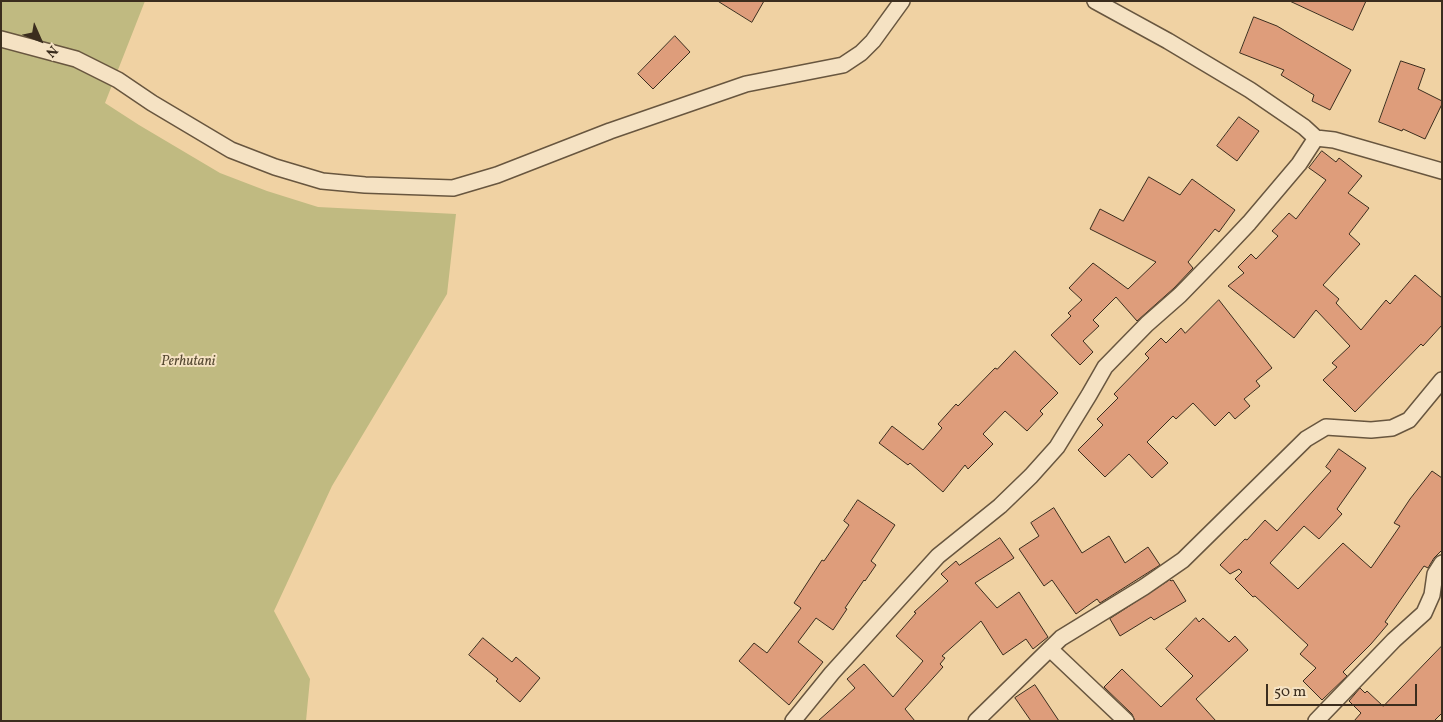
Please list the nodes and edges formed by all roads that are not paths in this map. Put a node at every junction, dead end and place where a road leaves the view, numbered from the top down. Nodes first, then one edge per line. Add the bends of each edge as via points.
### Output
1 (902, 1) edge
2 (1095, 1) edge
3 (1, 39) edge
4 (1316, 138) junction
5 (1442, 171) edge
6 (1442, 380) edge
7 (1442, 562) edge
8 (1050, 649) junction
9 (793, 721) edge
10 (976, 721) edge
11 (1126, 721) edge
12 (1316, 721) edge

1 - 3 street via 861,53 843,65 746,84 453,188 322,181 275,167 231,150 118,80 76,59
2 - 4 street via 1250,90
4 - 5 street via 1334,140
4 - 9 street via 1299,164 1223,251 1105,367 1057,447 1000,506 938,556
6 - 8 street via 1409,420 1392,428 1326,427 1306,439 1183,560 1061,638
7 - 12 street via 1435,574 1432,595 1424,613
8 - 10 street
8 - 11 street

